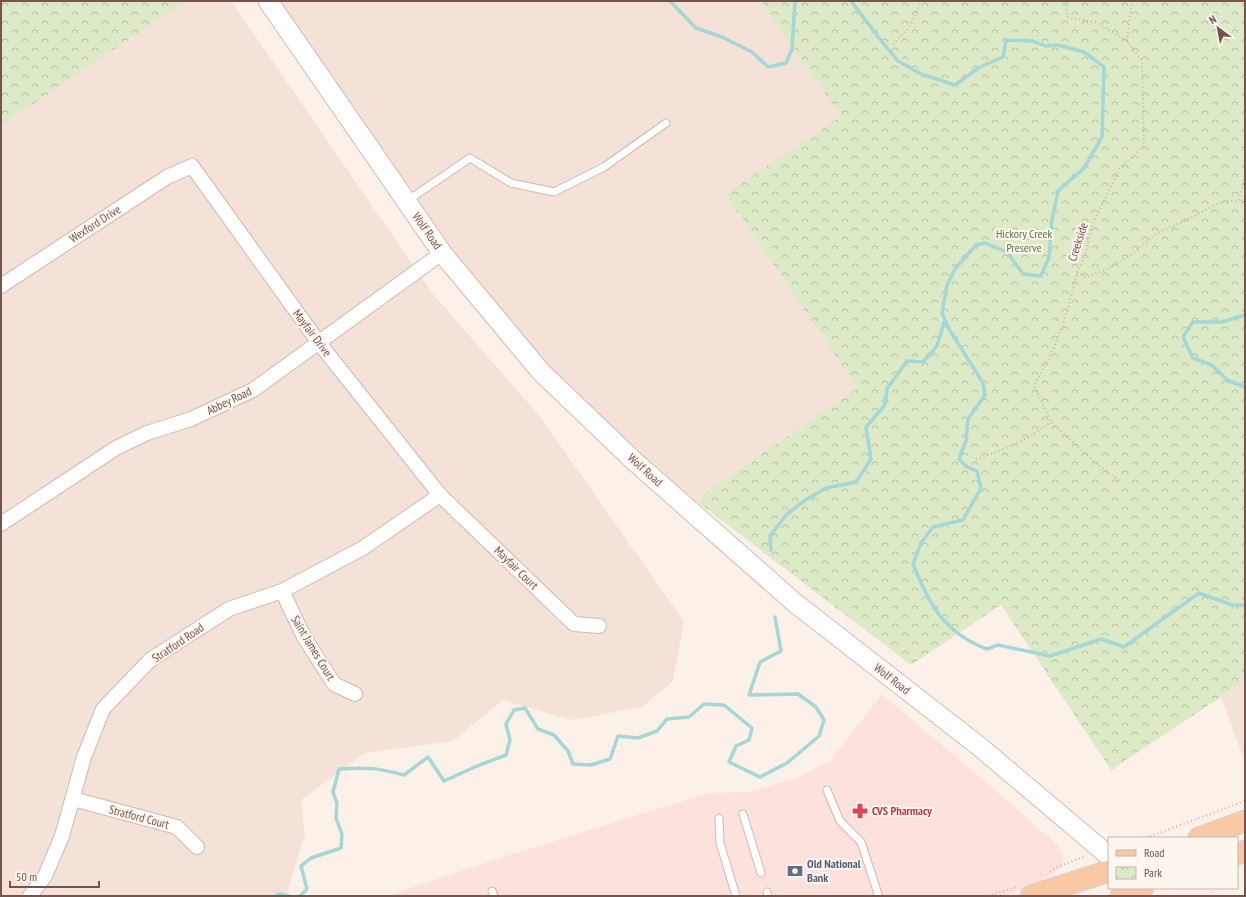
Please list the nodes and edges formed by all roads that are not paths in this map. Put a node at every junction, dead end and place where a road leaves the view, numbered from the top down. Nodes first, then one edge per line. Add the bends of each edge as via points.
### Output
1 (268, 1) edge
2 (666, 123) dead end
3 (192, 166) joint
4 (406, 201) junction
5 (442, 253) junction
6 (1, 286) edge
7 (319, 343) junction
8 (440, 494) junction
9 (1, 524) edge
10 (282, 591) junction
11 (599, 626) dead end
12 (355, 694) dead end
13 (827, 790) dead end
14 (73, 799) junction
15 (743, 814) dead end
16 (719, 818) dead end
17 (1245, 822) edge
18 (1202, 837) edge
19 (197, 847) dead end
20 (1106, 853) edge
21 (1108, 871) edge
22 (761, 873) dead end
23 (1143, 890) edge
24 (878, 894) dead end
25 (30, 896) edge
26 (736, 896) edge
27 (1031, 896) edge
28 (1121, 896) edge

1 - 4 main road, Wolf Road
2 - 4 lane via 604,167 554,192 511,183 470,158
3 - 6 street, Wexford Drive via 167,177
3 - 7 street, Mayfair Drive
4 - 5 main road, Wolf Road
5 - 7 street, Abbey Road
5 - 20 main road, Wolf Road via 541,372 634,461 795,603 980,747
7 - 8 street, Mayfair Drive
7 - 9 street, Abbey Road via 253,390 191,419 147,433 116,448
8 - 10 street, Stratford Road via 363,548
8 - 11 street, Mayfair Court via 574,624
10 - 12 street, Saint James Court via 304,637 334,684
10 - 14 street, Stratford Road via 229,609 150,660 103,708 84,757
13 - 24 lane via 840,821 861,842
14 - 19 street, Stratford Court via 177,827
14 - 25 street, Stratford Road via 62,836 45,876
15 - 22 lane
16 - 26 lane via 720,843
17 - 18 main road
21 - 27 main road
23 - 28 main road

